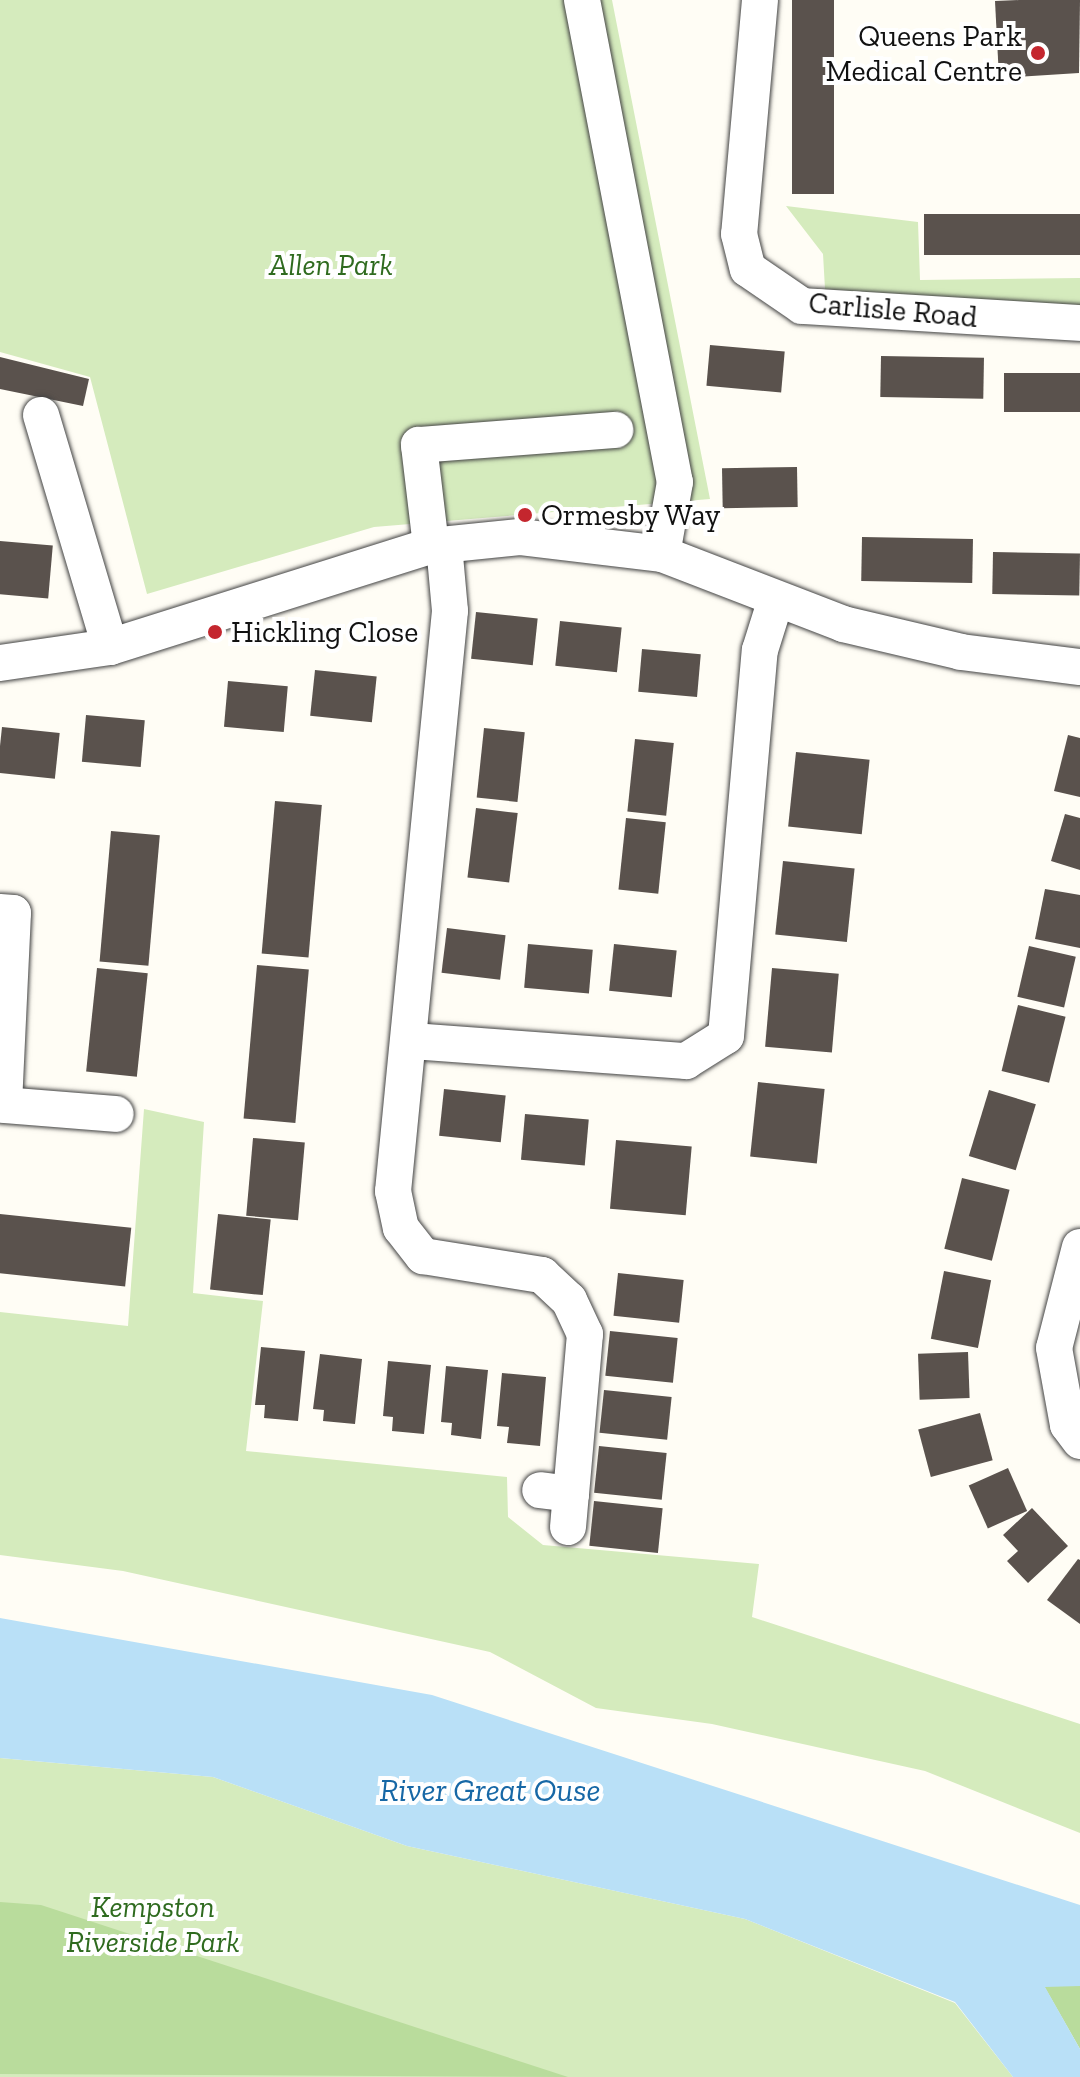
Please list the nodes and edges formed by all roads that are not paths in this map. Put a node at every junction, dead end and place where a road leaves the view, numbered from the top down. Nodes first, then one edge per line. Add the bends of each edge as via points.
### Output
1 (582, 0) edge
2 (760, 0) edge
3 (1080, 323) edge
4 (41, 415) dead end
5 (615, 430) dead end
6 (438, 546) junction
7 (662, 554) junction
8 (775, 602) junction
9 (110, 647) junction
10 (0, 663) edge
11 (1080, 667) edge
12 (0, 912) edge
13 (412, 1041) junction
14 (116, 1114) dead end
15 (1080, 1247) edge
16 (1080, 1441) edge
17 (559, 1504) dead end

1 - 7 street via 675,482
2 - 3 street, Carlisle Road via 739,234 748,269 802,306
4 - 9 street
5 - 6 street via 419,445
6 - 7 street via 520,537
6 - 9 street
6 - 13 street via 450,611
7 - 8 street
8 - 11 street via 961,652
8 - 13 street via 760,650 726,1036 686,1061
9 - 10 street
12 - 14 street via 13,913 4,1105
13 - 17 street via 393,1191 401,1228 423,1256 542,1275 569,1300 585,1334
15 - 16 street via 1054,1348 1068,1425

